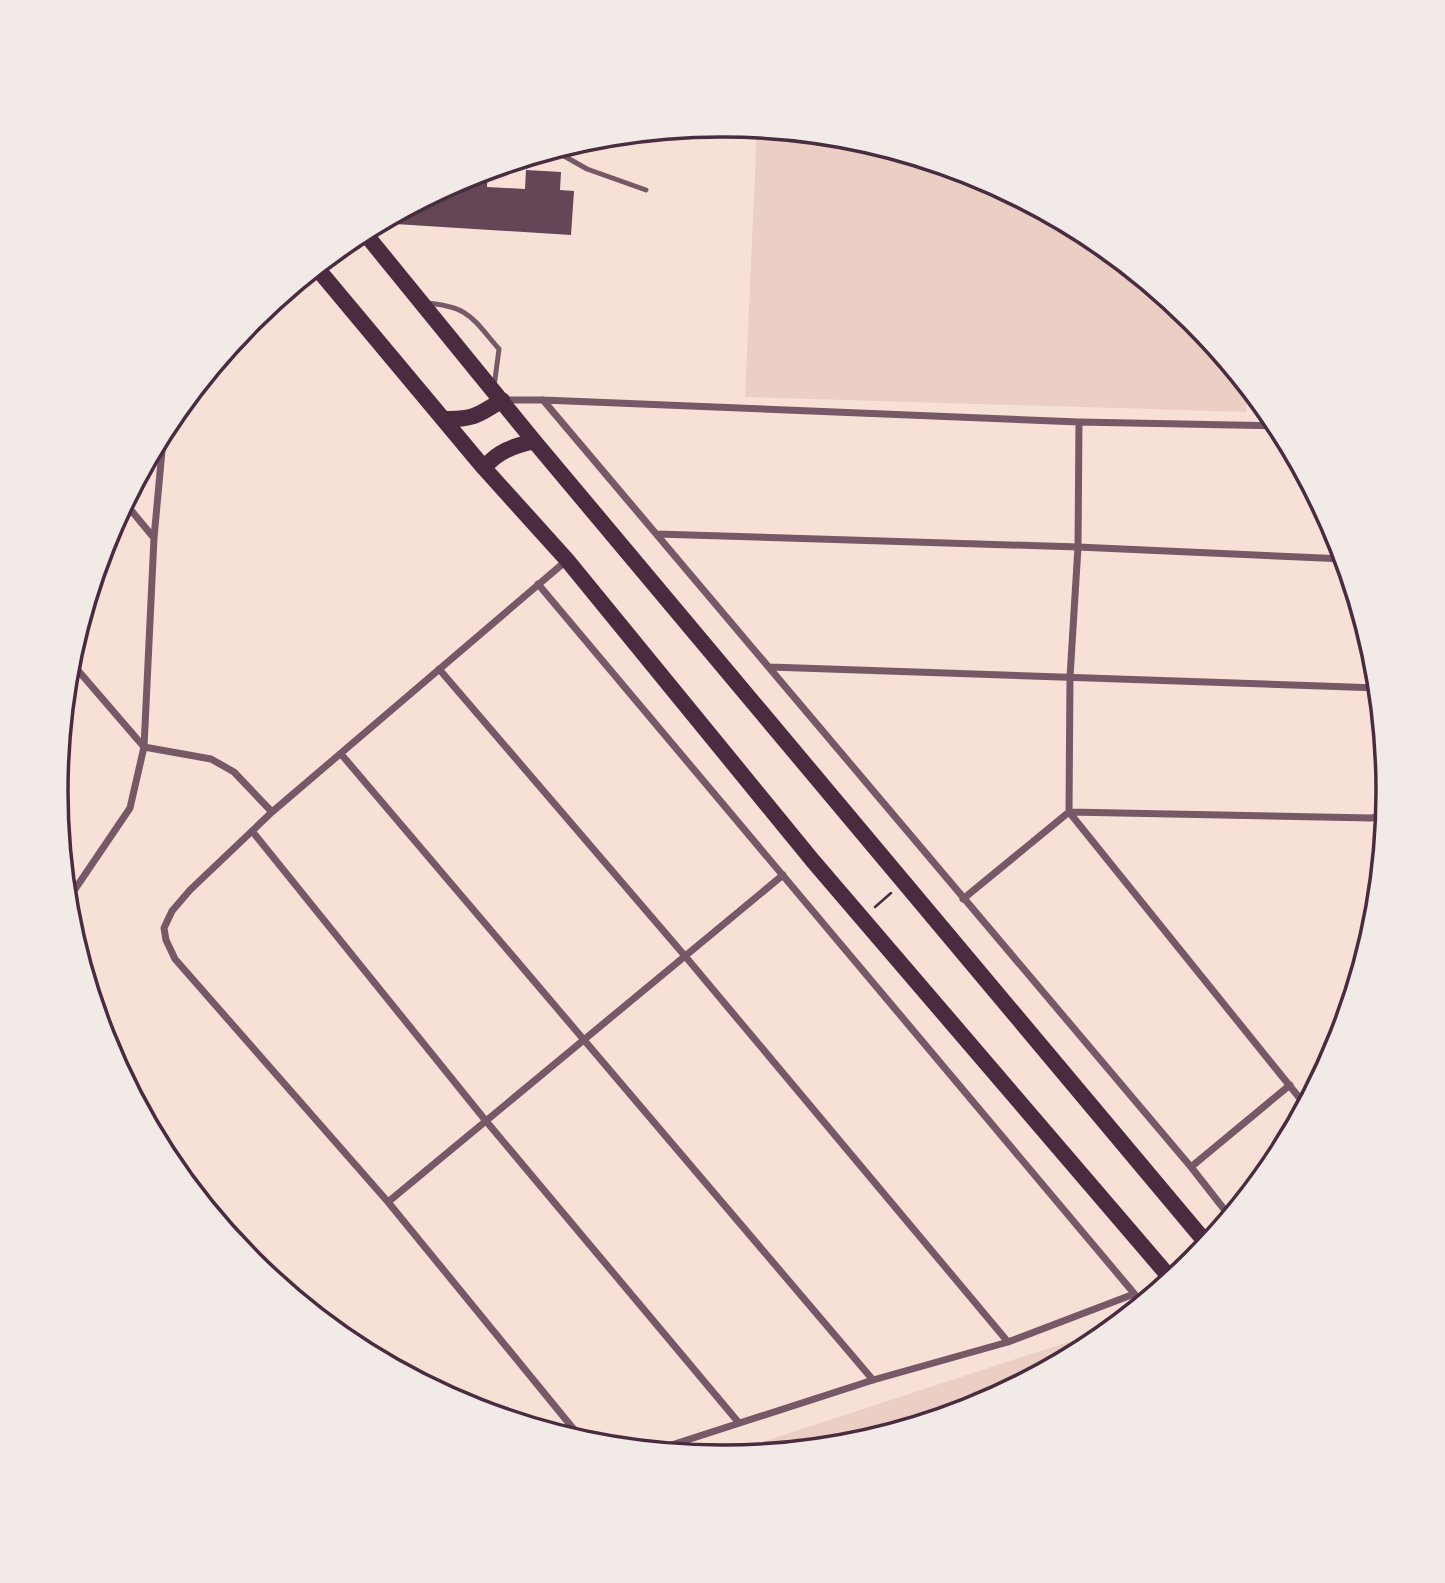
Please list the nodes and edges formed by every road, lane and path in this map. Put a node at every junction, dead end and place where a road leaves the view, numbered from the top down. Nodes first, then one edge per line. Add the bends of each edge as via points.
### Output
1 (566, 157) edge
2 (646, 190) dead end
3 (371, 240) edge
4 (322, 274) edge
5 (422, 303) junction
6 (498, 395) junction
7 (543, 400) junction
8 (443, 419) junction
9 (1079, 422) junction
10 (1264, 426) edge
11 (534, 441) junction
12 (162, 455) edge
13 (484, 468) junction
14 (132, 511) edge
15 (657, 534) junction
16 (154, 538) junction
17 (1078, 547) junction
18 (1334, 558) edge
19 (567, 560) junction
20 (537, 584) junction
21 (770, 667) junction
22 (439, 669) junction
23 (80, 672) edge
24 (1070, 677) junction
25 (1368, 688) edge
26 (144, 747) junction
27 (341, 754) junction
28 (272, 812) junction
29 (1069, 812) junction
30 (1376, 817) edge
31 (252, 831) junction
32 (783, 875) junction
33 (904, 882) junction
34 (76, 888) edge
35 (963, 899) junction
36 (862, 918) junction
37 (685, 957) junction
38 (583, 1041) junction
39 (1290, 1085) junction
40 (1300, 1098) edge
41 (486, 1121) junction
42 (1191, 1167) junction
43 (388, 1202) junction
44 (1225, 1210) edge
45 (1201, 1237) edge
46 (1165, 1272) edge
47 (1134, 1294) junction
48 (1137, 1297) edge
49 (1008, 1342) junction
50 (873, 1380) junction
51 (738, 1423) junction
52 (572, 1428) edge
53 (676, 1444) edge

1 - 2 lane
3 - 5 main road
4 - 8 main road
5 - 6 main road
5 - 6 lane via 448,305 468,314 499,349
6 - 7 street
6 - 8 main road via 477,416
6 - 11 main road
7 - 9 street
7 - 15 street
8 - 13 main road
9 - 10 street
9 - 17 street
11 - 13 main road via 510,447
11 - 33 main road
12 - 16 street
13 - 19 main road
14 - 16 street
15 - 17 street
15 - 21 street
16 - 26 street
17 - 18 street
17 - 24 street
19 - 20 street
19 - 36 main road
20 - 22 street
20 - 32 street
21 - 24 street
21 - 35 street
22 - 27 street
22 - 37 street
23 - 26 street
24 - 25 street
24 - 29 street
26 - 28 street via 211,759 234,772
26 - 34 street via 130,808
27 - 28 street
27 - 38 street
28 - 31 street
29 - 30 street
29 - 35 street
29 - 39 street
31 - 41 street
31 - 43 street via 180,900 164,928 166,940 175,959
32 - 37 street
32 - 47 street
33 - 36 path
33 - 45 main road
35 - 42 street
36 - 46 main road
37 - 38 street
37 - 49 street
38 - 41 street
38 - 50 street
39 - 40 street
39 - 42 street
41 - 43 street
41 - 51 street
42 - 44 street
43 - 52 street
47 - 48 street
47 - 49 street
49 - 50 street
50 - 51 street
51 - 53 street

